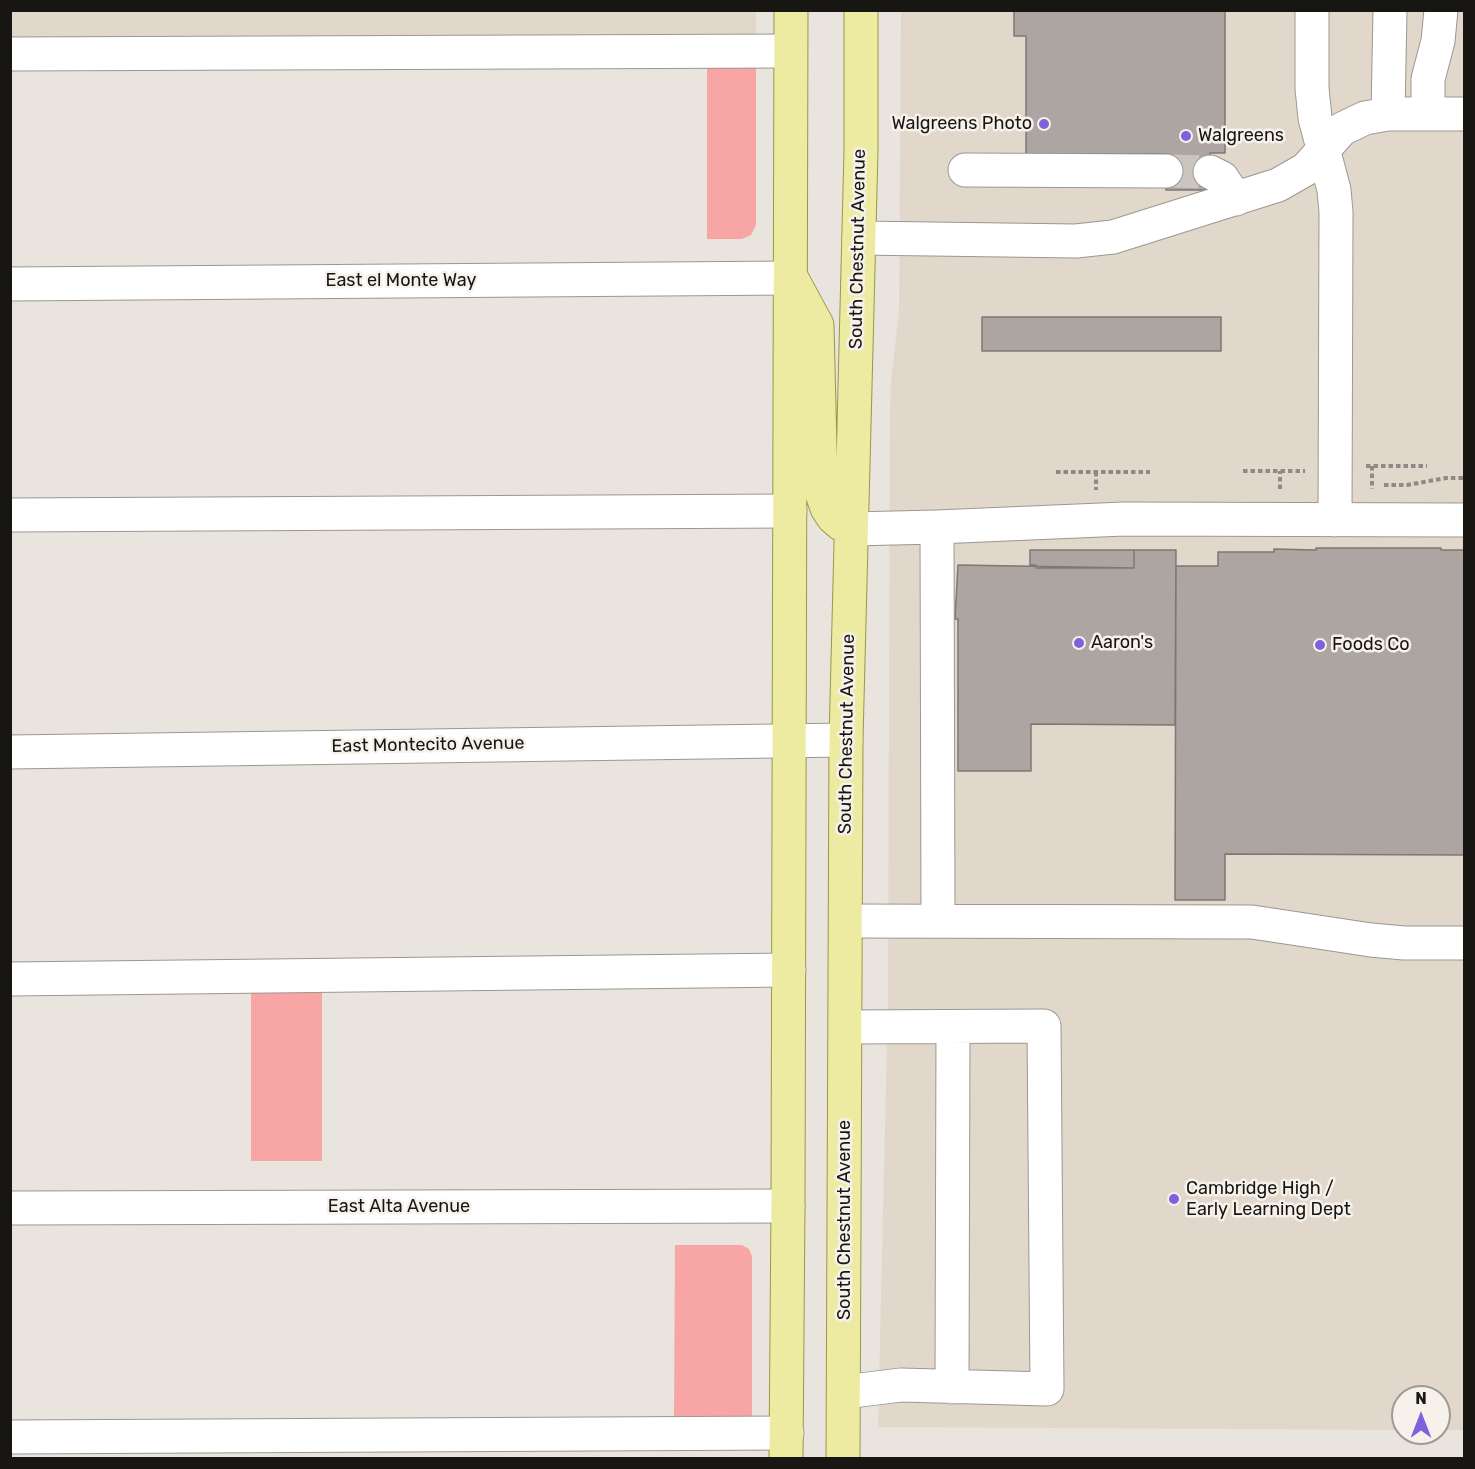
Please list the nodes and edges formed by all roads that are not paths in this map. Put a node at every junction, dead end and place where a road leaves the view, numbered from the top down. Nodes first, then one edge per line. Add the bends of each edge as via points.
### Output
1 (791, 10) edge
2 (861, 10) edge
3 (1312, 10) edge
4 (1390, 10) edge
5 (1441, 10) edge
6 (790, 51) junction
7 (10, 54) edge
8 (1388, 114) junction
9 (1428, 114) junction
10 (1464, 114) edge
11 (1323, 148) junction
12 (965, 170) dead end
13 (1167, 171) tunnel mouth
14 (1210, 172) tunnel mouth
15 (1236, 198) junction
16 (859, 238) junction
17 (791, 278) junction
18 (10, 284) edge
19 (790, 511) junction
20 (10, 515) edge
21 (1335, 520) junction
22 (1464, 520) edge
23 (937, 528) junction
24 (851, 529) junction
25 (789, 740) junction
26 (846, 740) junction
27 (10, 752) edge
28 (846, 921) junction
29 (938, 921) junction
30 (1464, 943) edge
31 (789, 970) junction
32 (10, 979) edge
33 (846, 1027) junction
34 (953, 1027) junction
35 (788, 1206) junction
36 (10, 1208) edge
37 (952, 1387) junction
38 (844, 1392) junction
39 (10, 1437) edge
40 (786, 1446) edge
41 (843, 1458) edge

1 - 6 main road
2 - 16 main road, South Chestnut Avenue
3 - 11 street via 1312,88
4 - 8 street
5 - 9 street via 1428,79
6 - 7 street
6 - 17 main road
8 - 9 street
8 - 11 street via 1365,118 1342,129
9 - 10 street
11 - 15 street via 1306,169 1293,177
11 - 21 street via 1336,212
12 - 13 street
14 - 15 street via 1222,178
15 - 16 street via 1135,231 1095,239
16 - 24 main road, South Chestnut Avenue
17 - 18 street, East el Monte Way
17 - 19 main road
17 - 24 main road via 817,325 821,491 833,517
19 - 20 street
19 - 25 main road
21 - 22 street
21 - 23 street via 1124,519
23 - 24 street
23 - 29 street
24 - 26 main road, South Chestnut Avenue
25 - 26 street, East Montecito Avenue
25 - 27 street, East Montecito Avenue
25 - 31 main road
26 - 28 main road, South Chestnut Avenue
28 - 29 street
28 - 33 main road, South Chestnut Avenue
29 - 30 street via 1252,922 1371,940
31 - 32 street
31 - 35 main road
33 - 34 street
33 - 38 main road, South Chestnut Avenue
34 - 37 street
34 - 37 street via 1044,1026 1047,1389
35 - 36 street, East Alta Avenue
35 - 40 main road
37 - 38 street via 901,1385
38 - 41 main road, South Chestnut Avenue
39 - 40 street

